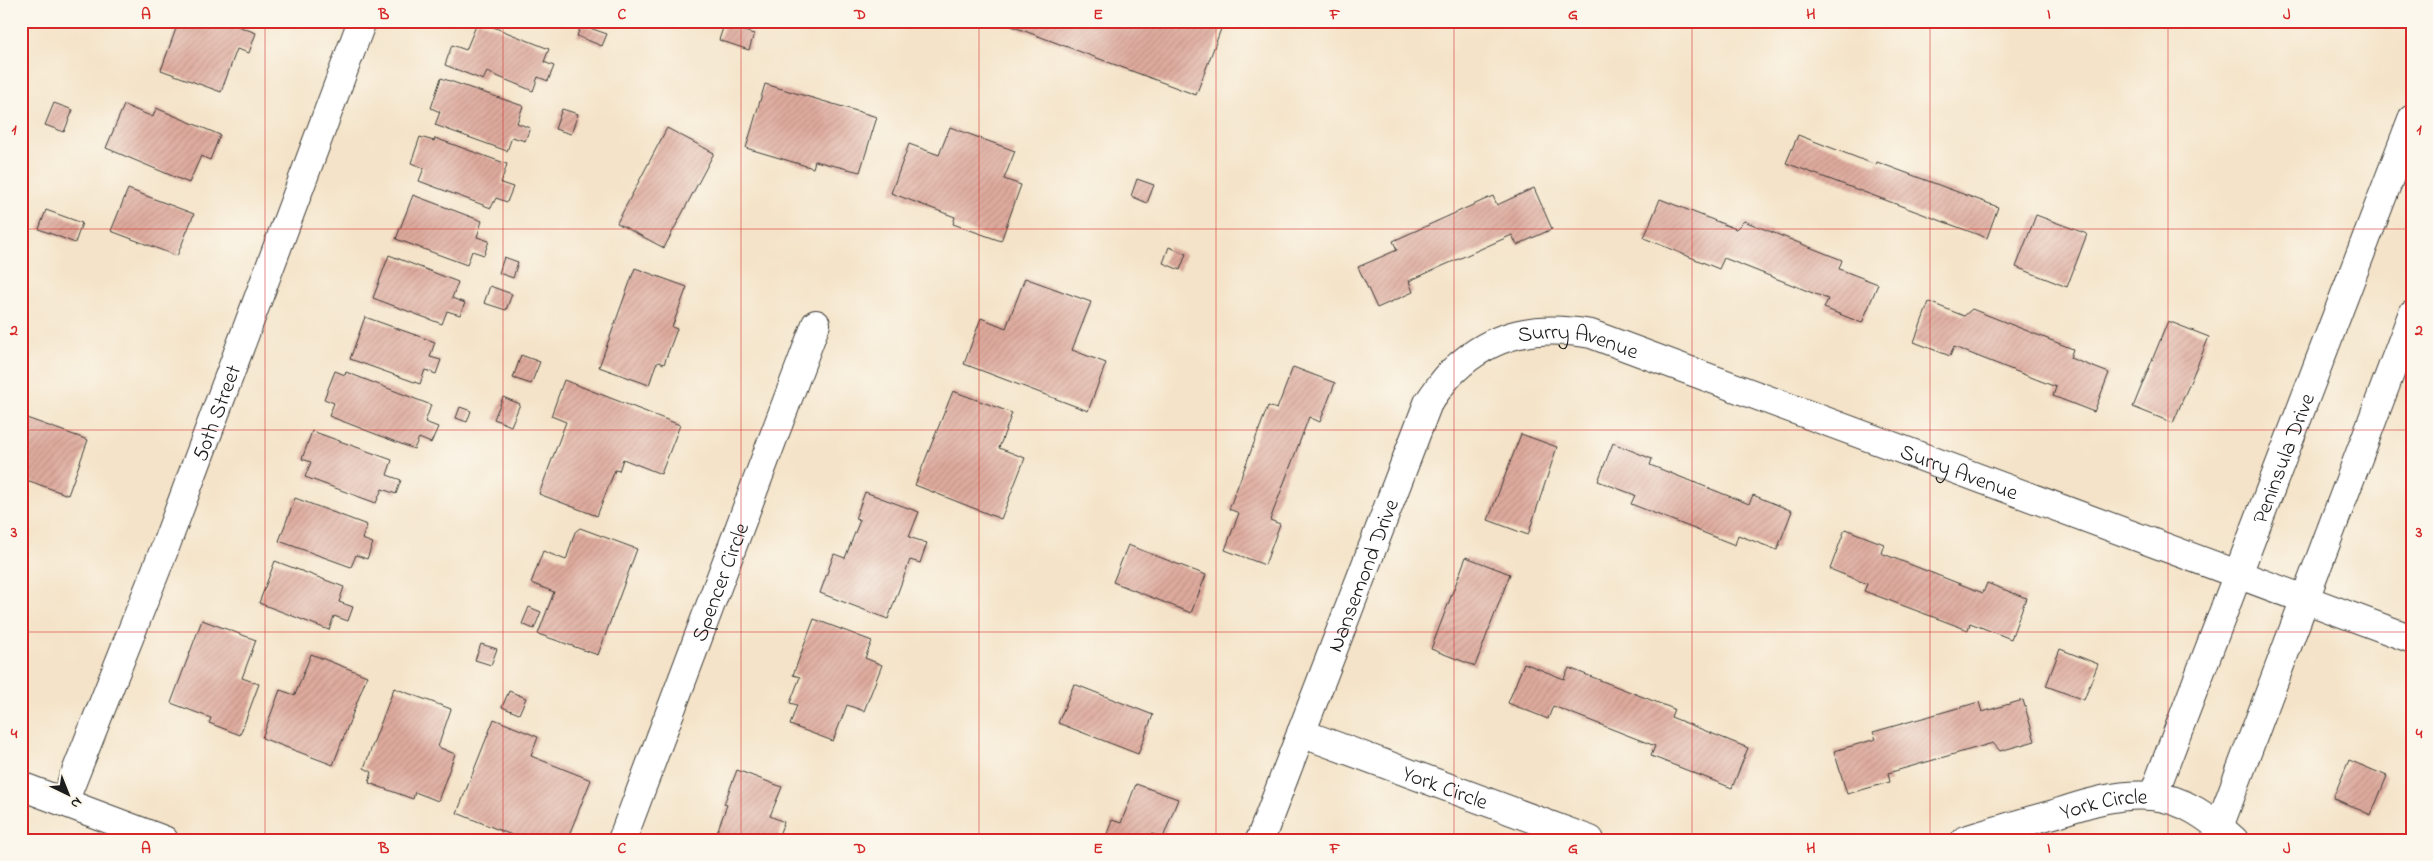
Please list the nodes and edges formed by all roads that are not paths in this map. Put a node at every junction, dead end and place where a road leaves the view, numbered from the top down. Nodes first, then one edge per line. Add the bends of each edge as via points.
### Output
1 (362, 21) edge
2 (2412, 119) edge
3 (2412, 315) edge
4 (816, 324) dead end
5 (1502, 338) joint
6 (2238, 573) junction
7 (2304, 598) junction
8 (2412, 639) edge
9 (1301, 733) junction
10 (21, 786) edge
11 (2153, 796) junction
12 (64, 802) junction
13 (2227, 833) edge
14 (164, 840) edge
15 (622, 840) edge
16 (1260, 840) edge
17 (1590, 840) edge
18 (1965, 840) edge

1 - 12 street, 50th Street via 164,550
2 - 6 street, Peninsula Drive
3 - 7 street
4 - 15 street, Spencer Circle
5 - 6 street, Surry Avenue via 1531,330 1561,329 1591,334
5 - 9 street, Nansemond Drive via 1476,352 1452,371 1428,404
6 - 7 street, Surry Avenue
6 - 11 street, Peninsula Drive
7 - 8 street, Surry Avenue
7 - 13 street
9 - 16 street, Nansemond Drive
9 - 17 street, York Circle
10 - 12 street
11 - 13 street, York Circle via 2186,806
11 - 18 street, York Circle via 2126,795 2096,801
12 - 14 street

